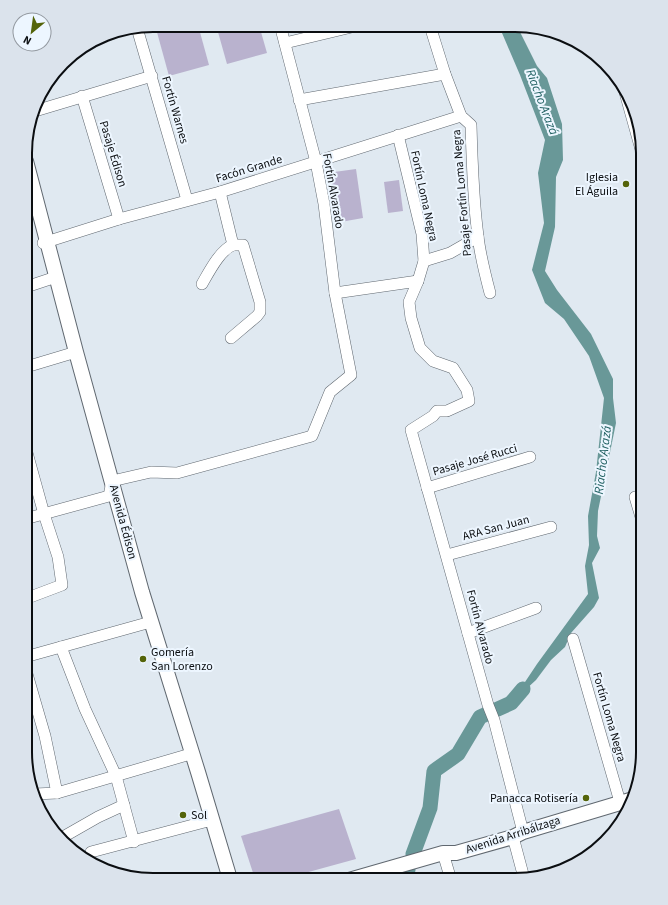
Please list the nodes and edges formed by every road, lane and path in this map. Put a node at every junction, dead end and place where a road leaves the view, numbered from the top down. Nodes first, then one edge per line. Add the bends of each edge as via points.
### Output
1 (282, 32) edge
2 (331, 32) edge
3 (432, 32) edge
4 (139, 33) edge
5 (285, 43) junction
6 (445, 74) junction
7 (152, 76) junction
8 (82, 96) junction
9 (299, 100) junction
10 (40, 109) edge
11 (461, 116) junction
12 (398, 135) junction
13 (316, 162) junction
14 (32, 187) edge
15 (220, 192) junction
16 (187, 200) junction
17 (32, 202) edge
18 (119, 219) junction
19 (478, 236) junction
20 (45, 242) junction
21 (233, 245) junction
22 (424, 261) junction
23 (53, 278) junction
24 (418, 281) junction
25 (202, 284) dead end
26 (32, 285) edge
27 (335, 293) junction
28 (490, 293) dead end
29 (231, 338) dead end
30 (73, 353) junction
31 (32, 365) edge
32 (411, 430) joint
33 (530, 457) dead end
34 (32, 471) edge
35 (112, 481) junction
36 (427, 488) junction
37 (109, 496) junction
38 (635, 498) dead end
39 (636, 501) edge
40 (44, 514) junction
41 (32, 517) edge
42 (551, 527) dead end
43 (447, 555) junction
44 (32, 596) edge
45 (536, 608) dead end
46 (147, 623) junction
47 (468, 633) junction
48 (573, 639) dead end
49 (61, 646) junction
50 (32, 655) edge
51 (32, 691) edge
52 (189, 752) junction
53 (116, 776) junction
54 (57, 793) junction
55 (39, 794) edge
56 (625, 801) edge
57 (124, 805) junction
58 (208, 821) junction
59 (518, 834) junction
60 (66, 836) edge
61 (134, 842) junction
62 (91, 852) dead end
63 (442, 853) junction
64 (523, 872) edge
65 (224, 873) edge
66 (228, 873) edge
67 (373, 873) edge
68 (448, 873) edge

1 - 5 street, Fortín Alvarado
2 - 5 street
3 - 6 street, Pasaje Fortín Loma Negra
4 - 7 street, Fortín Warnes
5 - 9 street, Fortín Alvarado
6 - 9 street
6 - 11 street, Pasaje Fortín Loma Negra
7 - 8 street
7 - 16 street, Fortín Warnes
8 - 10 street
8 - 18 street, Pasaje Édison
9 - 13 street, Fortín Alvarado
11 - 12 street, Facón Grande
11 - 19 street, Pasaje Fortín Loma Negra via 471,125
12 - 13 street, Facón Grande
12 - 22 street, Fortín Loma Negra via 422,234
13 - 15 street, Facón Grande
13 - 27 street, Fortín Alvarado
14 - 20 main road, Avenida Édison
15 - 16 street, Facón Grande
15 - 21 street
16 - 18 street, Facón Grande
17 - 20 main road, Avenida Édison
18 - 20 street, Facón Grande
19 - 22 street via 450,253
19 - 28 street, Pasaje Fortín Loma Negra
20 - 23 main road, Avenida Édison
21 - 25 street via 228,247 212,266
21 - 29 street via 243,245 260,302 260,312
22 - 24 street, Fortín Loma Negra
23 - 26 street
23 - 30 main road, Avenida Édison
24 - 27 street
24 - 32 street, Fortín Loma Negra via 409,302 420,348 433,361 452,368 467,390 469,401 447,411 437,411
27 - 35 street, Fortín Alvarado via 351,375 330,392 312,436 177,473 151,472
30 - 31 street
30 - 35 main road, Avenida Édison
30 - 37 main road, Avenida Édison
32 - 36 street, Fortín Alvarado
33 - 36 street, Pasaje José Rucci
34 - 40 street
35 - 37 street
35 - 52 main road, Avenida Édison
36 - 43 street, Fortín Alvarado
37 - 40 street
37 - 46 main road, Avenida Édison
38 - 39 street
40 - 41 street
40 - 44 street via 58,558 62,585
42 - 43 street, ARA San Juan
43 - 47 street, Fortín Alvarado
45 - 47 street
46 - 49 street
46 - 52 main road, Avenida Édison
47 - 59 street, Fortín Alvarado via 494,720
48 - 56 street, Fortín Loma Negra
49 - 50 street
49 - 53 street via 85,709
51 - 54 street
52 - 53 street
52 - 58 main road, Avenida Édison
52 - 66 main road, Avenida Édison
53 - 54 street
53 - 57 street
54 - 55 street
56 - 59 main road, Avenida Arribálzaga
57 - 60 street
57 - 61 street
58 - 61 street
58 - 65 main road, Avenida Édison
59 - 63 main road, Avenida Arribálzaga via 456,853
59 - 64 street, Fortín Alvarado
61 - 62 street
63 - 67 main road, Avenida Arribálzaga
63 - 68 street

